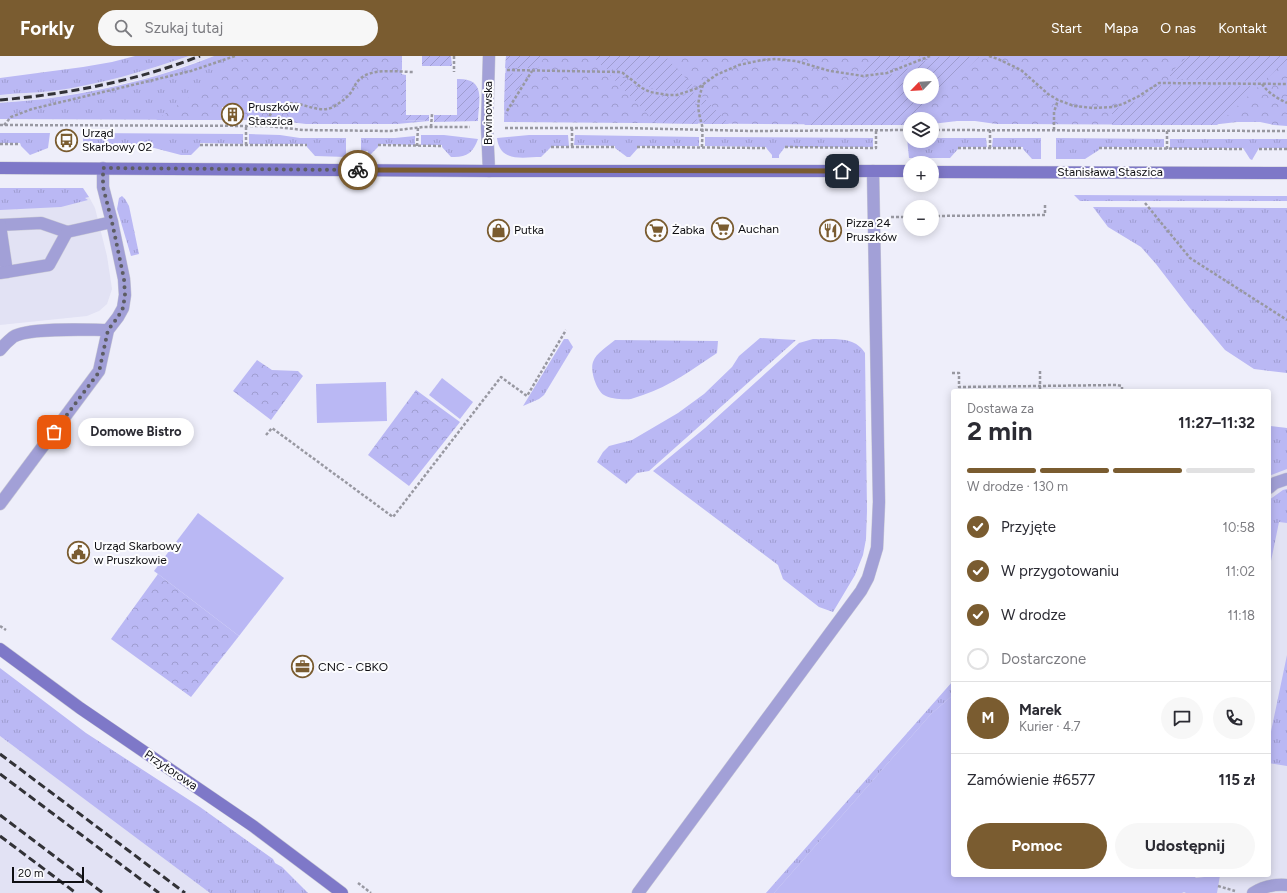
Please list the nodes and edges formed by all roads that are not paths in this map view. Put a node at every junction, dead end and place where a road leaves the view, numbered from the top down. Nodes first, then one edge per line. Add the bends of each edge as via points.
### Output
1 (489, 56) edge
2 (0, 168) edge
3 (103, 168) junction
4 (488, 171) junction
5 (873, 171) junction
6 (903, 171) edge
7 (939, 172) edge
8 (1287, 173) edge
9 (112, 222) junction
10 (0, 225) edge
11 (67, 232) junction
12 (3, 272) edge
13 (108, 330) junction
14 (0, 350) edge
15 (1287, 479) edge
16 (1271, 486) edge
17 (0, 504) edge
18 (0, 649) edge
19 (1287, 885) edge
20 (342, 893) edge
21 (638, 893) edge
22 (1253, 893) edge

1 - 4 street, Brwinowska
2 - 3 street
3 - 4 street
3 - 9 street via 103,187
4 - 5 street
5 - 6 street
5 - 21 street via 879,502 877,548 868,578 861,591
7 - 8 street, Stanisława Staszica
9 - 11 street
9 - 13 street via 125,295 123,308
10 - 11 street via 40,223
10 - 12 street
11 - 12 street via 49,265
13 - 14 street via 53,330 27,333 14,336
13 - 17 street via 99,372
15 - 16 street
18 - 20 street, Przytorowa via 80,708 253,826
19 - 22 street via 1277,884

